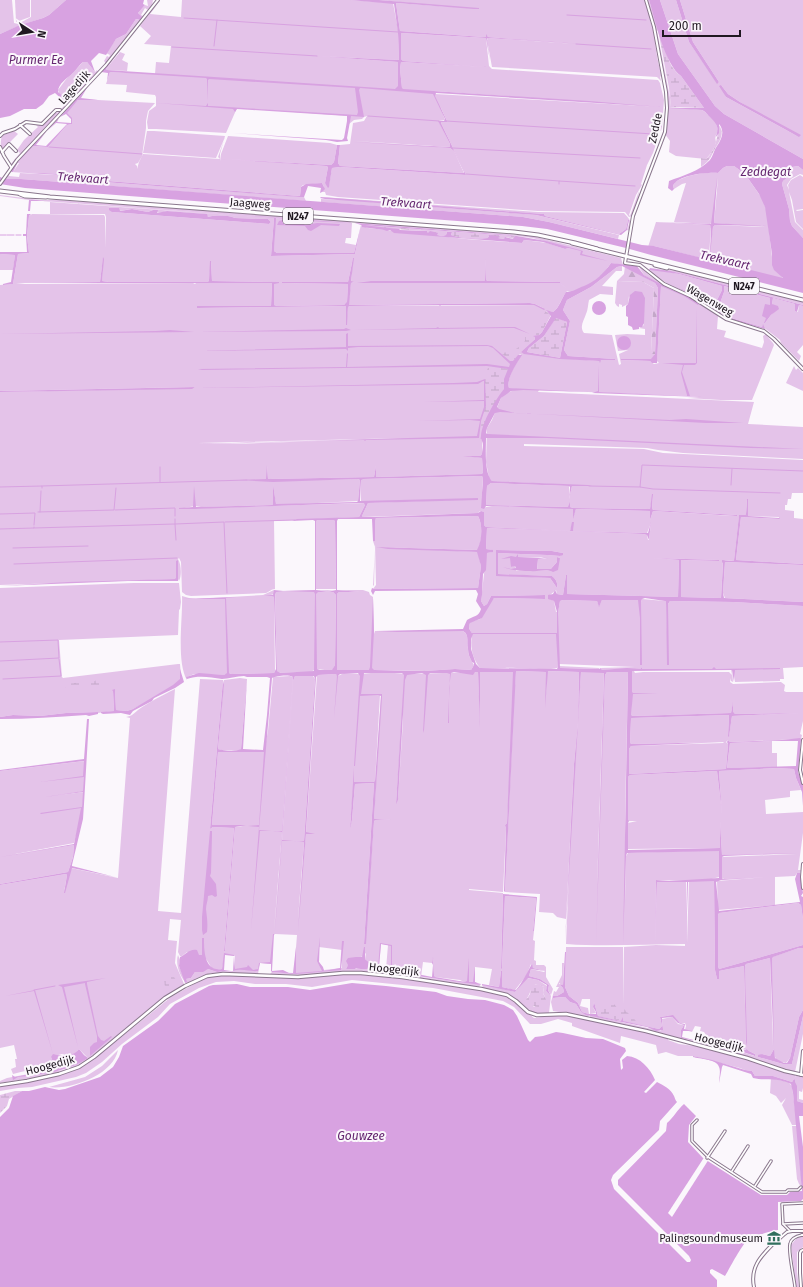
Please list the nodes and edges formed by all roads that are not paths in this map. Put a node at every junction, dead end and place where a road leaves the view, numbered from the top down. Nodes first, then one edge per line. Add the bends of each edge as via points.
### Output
1 (158, 0) edge
2 (646, 0) edge
3 (60, 110) dead end
4 (20, 126) junction
5 (30, 134) dead end
6 (0, 136) edge
7 (0, 147) edge
8 (16, 151) dead end
9 (2, 152) junction
10 (11, 167) junction
11 (0, 184) edge
12 (0, 191) edge
13 (625, 257) junction
14 (624, 263) joint
15 (803, 300) edge
16 (803, 369) edge
17 (803, 740) edge
18 (803, 782) edge
19 (803, 864) edge
20 (803, 888) edge
21 (803, 1051) edge
22 (802, 1075) edge
23 (0, 1085) edge
24 (697, 1120) dead end
25 (725, 1131) dead end
26 (748, 1146) dead end
27 (708, 1157) junction
28 (771, 1161) dead end
29 (732, 1172) junction
30 (755, 1187) junction
31 (801, 1188) dead end
32 (803, 1203) edge
33 (803, 1223) edge
34 (783, 1224) junction
35 (792, 1231) junction
36 (803, 1231) edge
37 (803, 1235) edge
38 (802, 1250) edge
39 (754, 1287) edge
40 (795, 1287) edge
41 (801, 1287) edge

1 - 10 street, Lagedijk via 104,67
2 - 13 street, Zedde via 654,26 668,100 667,116 661,144 633,216
3 - 4 street via 54,111 42,124 28,122
4 - 5 street
4 - 6 street
7 - 9 street
8 - 9 street via 9,144
9 - 10 street
10 - 11 street, Lagedijk
12 - 13 main road, Jaagweg / N247 via 50,197 514,232 547,237
13 - 14 street, Zedde
13 - 15 main road, N247
14 - 16 street, Wagenweg via 640,265 664,284 690,296 726,319 764,331
17 - 18 street via 800,770
19 - 20 street
21 - 22 street
22 - 23 street, Hoogedijk via 646,1031 563,1014 534,1014 509,996 481,989 361,973 298,977 223,974 207,976 166,998 94,1058 79,1067 53,1075
24 - 27 street via 692,1125 692,1141
25 - 27 street
26 - 29 street
27 - 29 street
28 - 30 street
29 - 30 street
30 - 31 street via 762,1192 786,1192
32 - 34 street via 782,1204
33 - 34 street
34 - 35 street
35 - 36 street
35 - 39 street via 784,1234 760,1257 753,1274
37 - 40 street via 796,1236 790,1246
38 - 41 street

